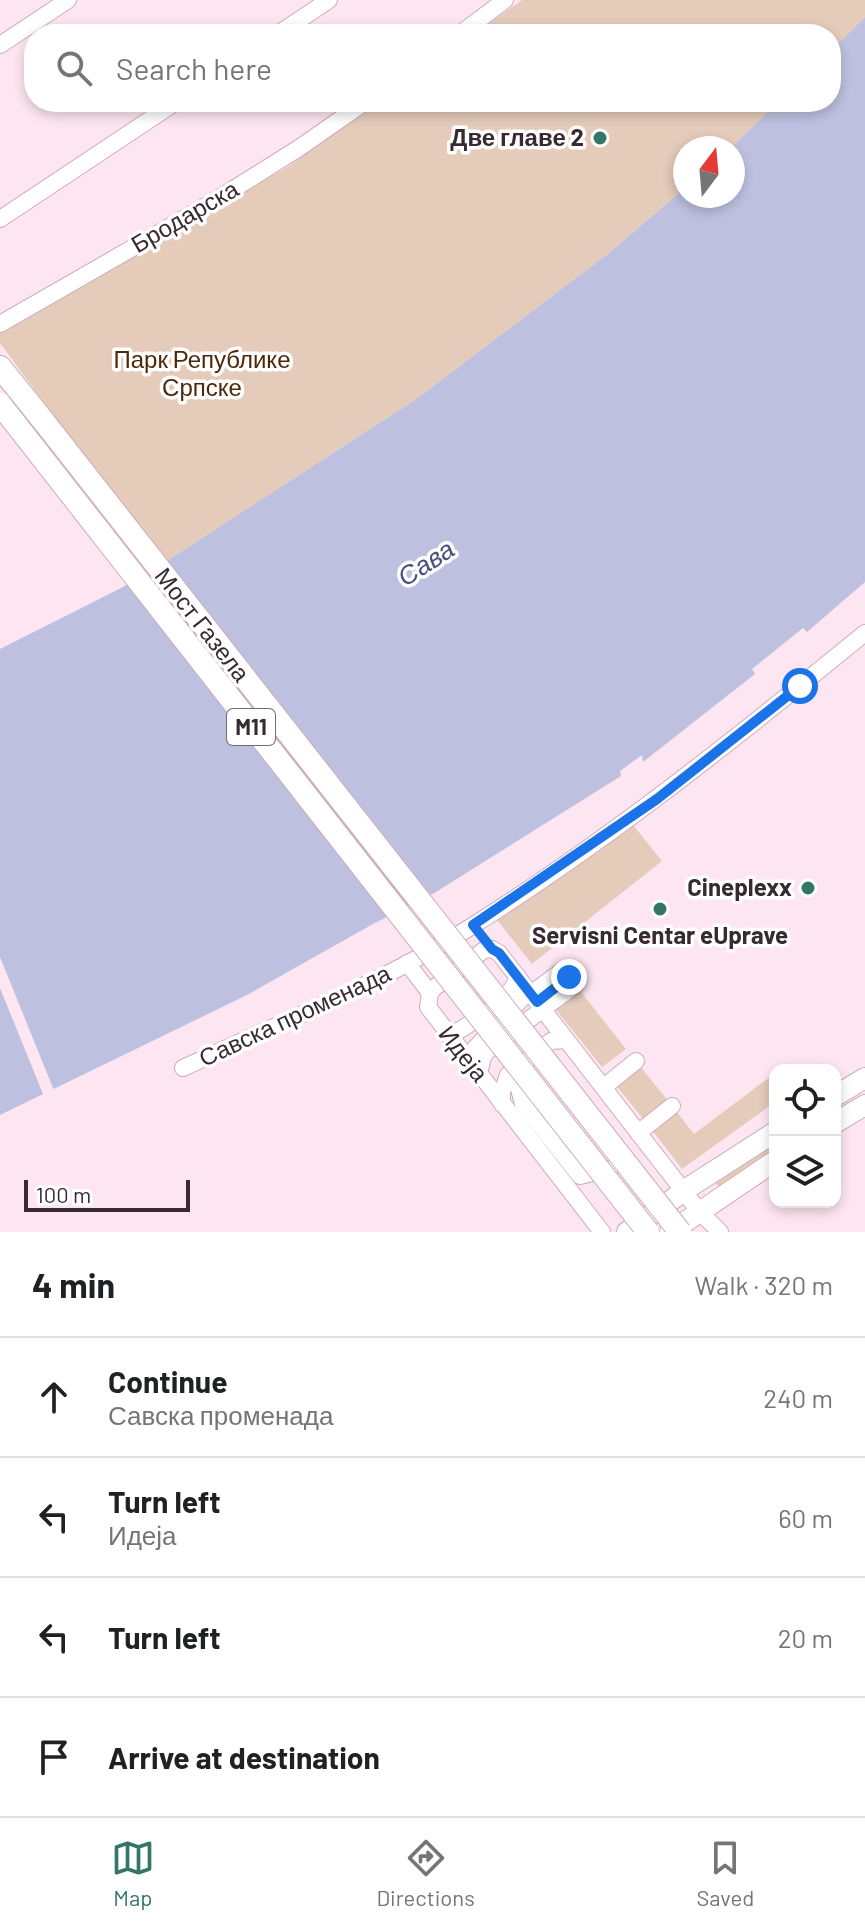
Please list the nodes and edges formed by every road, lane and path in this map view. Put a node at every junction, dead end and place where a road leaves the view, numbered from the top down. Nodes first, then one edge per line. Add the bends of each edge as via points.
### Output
1 (68, 0) edge
2 (329, 0) edge
3 (505, 0) edge
4 (31, 24) edge
5 (293, 24) edge
6 (473, 24) edge
7 (24, 28) edge
8 (1, 43) edge
9 (161, 112) edge
10 (351, 112) edge
11 (0, 219) edge
12 (0, 324) edge
13 (0, 367) edge
14 (0, 404) edge
15 (865, 633) edge
16 (473, 925) junction
17 (492, 949) junction
18 (407, 963) junction
19 (430, 993) junction
20 (530, 994) junction
21 (449, 1036) junction
22 (566, 1040) junction
23 (541, 1048) junction
24 (466, 1058) junction
25 (633, 1058) dead end
26 (183, 1068) dead end
27 (514, 1070) junction
28 (479, 1074) junction
29 (865, 1078) edge
30 (601, 1084) junction
31 (841, 1092) edge
32 (502, 1104) junction
33 (865, 1105) edge
34 (672, 1106) dead end
35 (841, 1119) edge
36 (638, 1133) junction
37 (769, 1136) edge
38 (628, 1158) junction
39 (769, 1165) edge
40 (684, 1191) junction
41 (664, 1205) junction
42 (699, 1211) junction
43 (676, 1230) edge
44 (602, 1232) edge
45 (627, 1232) edge
46 (648, 1232) edge
47 (720, 1232) edge

1 - 4 street
2 - 5 street
3 - 6 street
7 - 8 street
9 - 11 street
10 - 12 street, Бродарска via 229,192
13 - 43 highway, Мост Газела / M11, bridge
14 - 46 highway, Мост Газела / M11, bridge
15 - 16 street, Савска променада via 657,799
16 - 17 street
16 - 18 street, Савска променада
17 - 19 street via 478,952
17 - 20 street
18 - 19 street, Савска променада
18 - 26 street, Савска променада
19 - 21 street, Идеја via 428,1007
20 - 20 street via 566,974
20 - 21 street via 509,993
20 - 22 street
20 - 24 street
20 - 28 street via 483,1057
21 - 24 street, Идеја
22 - 23 street
22 - 30 street
23 - 27 street
23 - 38 street
24 - 28 street, Идеја
25 - 30 street
27 - 32 street via 505,1082
27 - 38 street via 523,1104 580,1176 616,1168
28 - 32 street, Идеја
29 - 31 main road
30 - 36 street
32 - 44 street, Идеја
33 - 35 main road
34 - 36 street
36 - 40 street
37 - 40 main road
38 - 41 street
39 - 42 main road
40 - 41 main road
40 - 42 street
41 - 43 street
41 - 45 main road
42 - 43 main road
42 - 47 street

